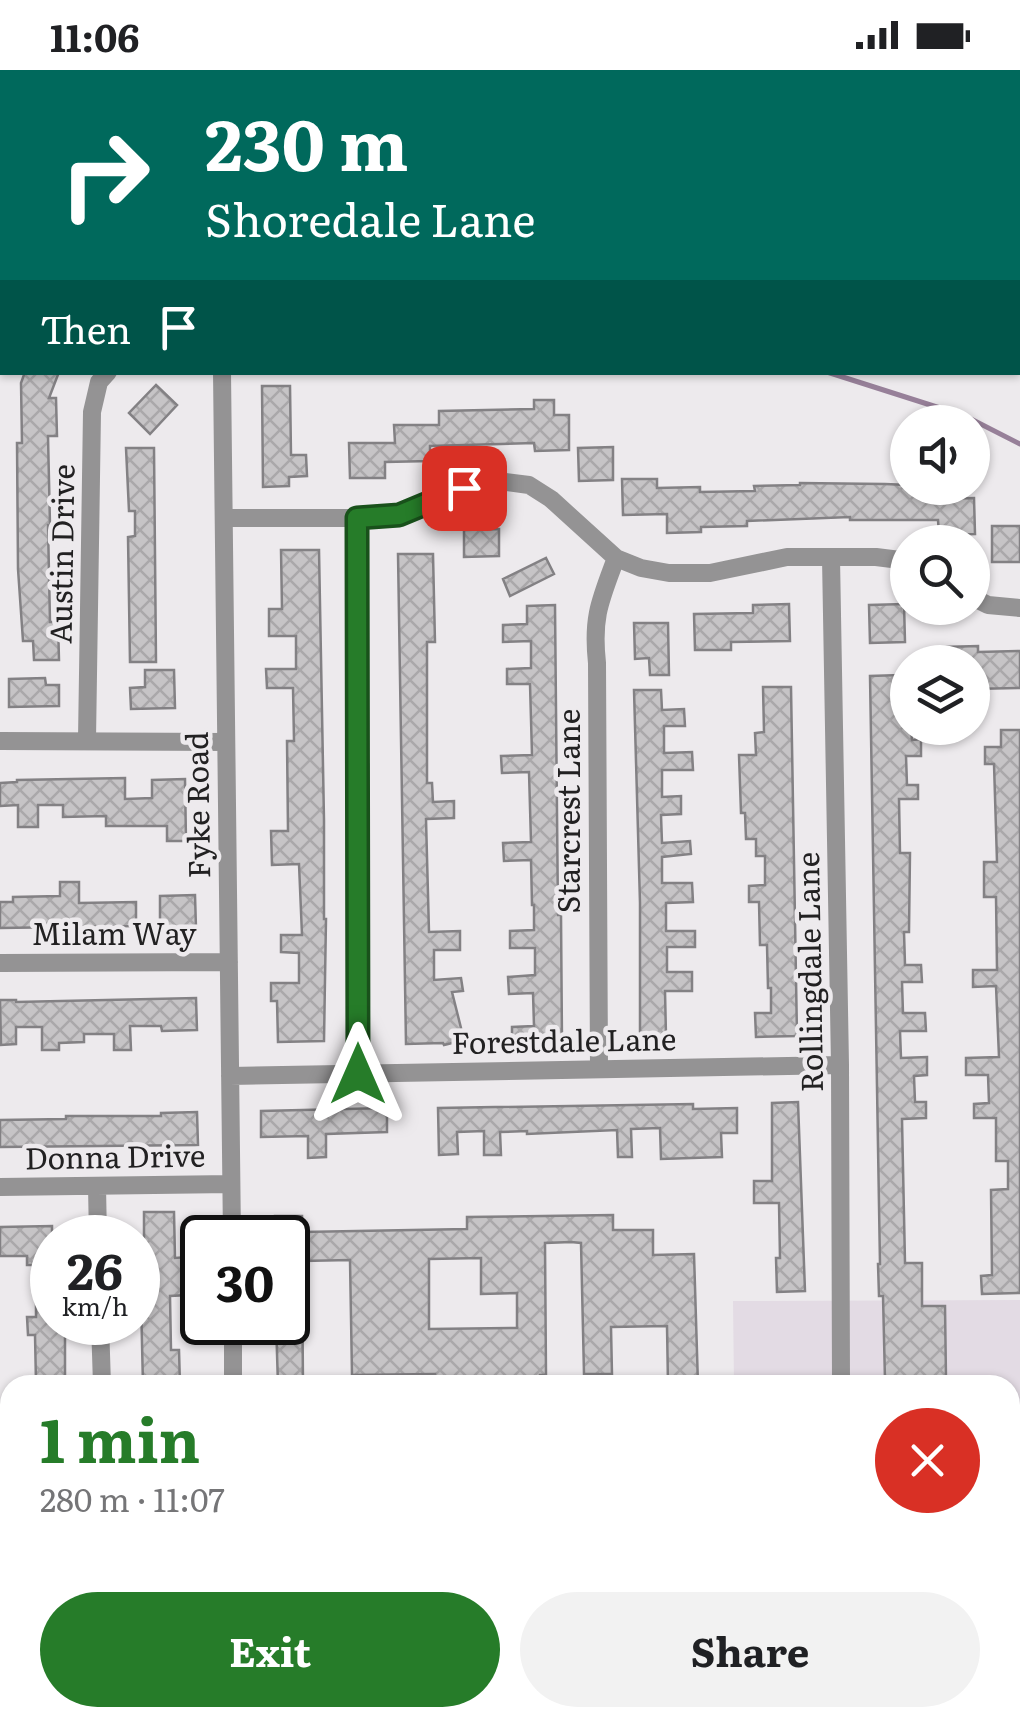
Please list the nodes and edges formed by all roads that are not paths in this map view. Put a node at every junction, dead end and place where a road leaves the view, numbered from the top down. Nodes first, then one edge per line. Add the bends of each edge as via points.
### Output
1 (106, 375) edge
2 (222, 375) edge
3 (224, 518) junction
4 (357, 518) junction
5 (616, 558) junction
6 (831, 558) junction
7 (890, 559) edge
8 (990, 605) edge
9 (1020, 608) edge
10 (87, 740) junction
11 (0, 741) edge
12 (226, 742) junction
13 (228, 962) junction
14 (0, 963) edge
15 (840, 1065) junction
16 (599, 1068) junction
17 (358, 1074) junction
18 (230, 1076) junction
19 (231, 1184) junction
20 (0, 1186) edge
21 (97, 1186) junction
22 (98, 1215) edge
23 (232, 1215) edge
24 (101, 1345) edge
25 (232, 1345) edge
26 (102, 1375) edge
27 (233, 1375) edge
28 (841, 1375) edge

1 - 10 street, Austin Drive via 92,412
2 - 3 street, Fyke Road
3 - 4 street
3 - 12 street, Fyke Road
4 - 5 street via 399,515 498,481 529,485
4 - 17 street
5 - 6 street via 641,568 710,573 787,558
5 - 16 street, Starcrest Lane via 594,633
6 - 7 street
6 - 15 street, Rollingdale Lane
8 - 9 street
10 - 11 street
10 - 12 street
12 - 13 street, Fyke Road
13 - 14 street, Milam Way
13 - 18 street, Fyke Road
15 - 16 street, Forestdale Lane
15 - 28 street, Rollingdale Lane
16 - 17 street, Forestdale Lane
17 - 18 street, Forestdale Lane
18 - 19 street, Fyke Road
19 - 21 street, Donna Drive
19 - 23 street, Fyke Road
20 - 21 street, Donna Drive
21 - 22 street
24 - 26 street
25 - 27 street

